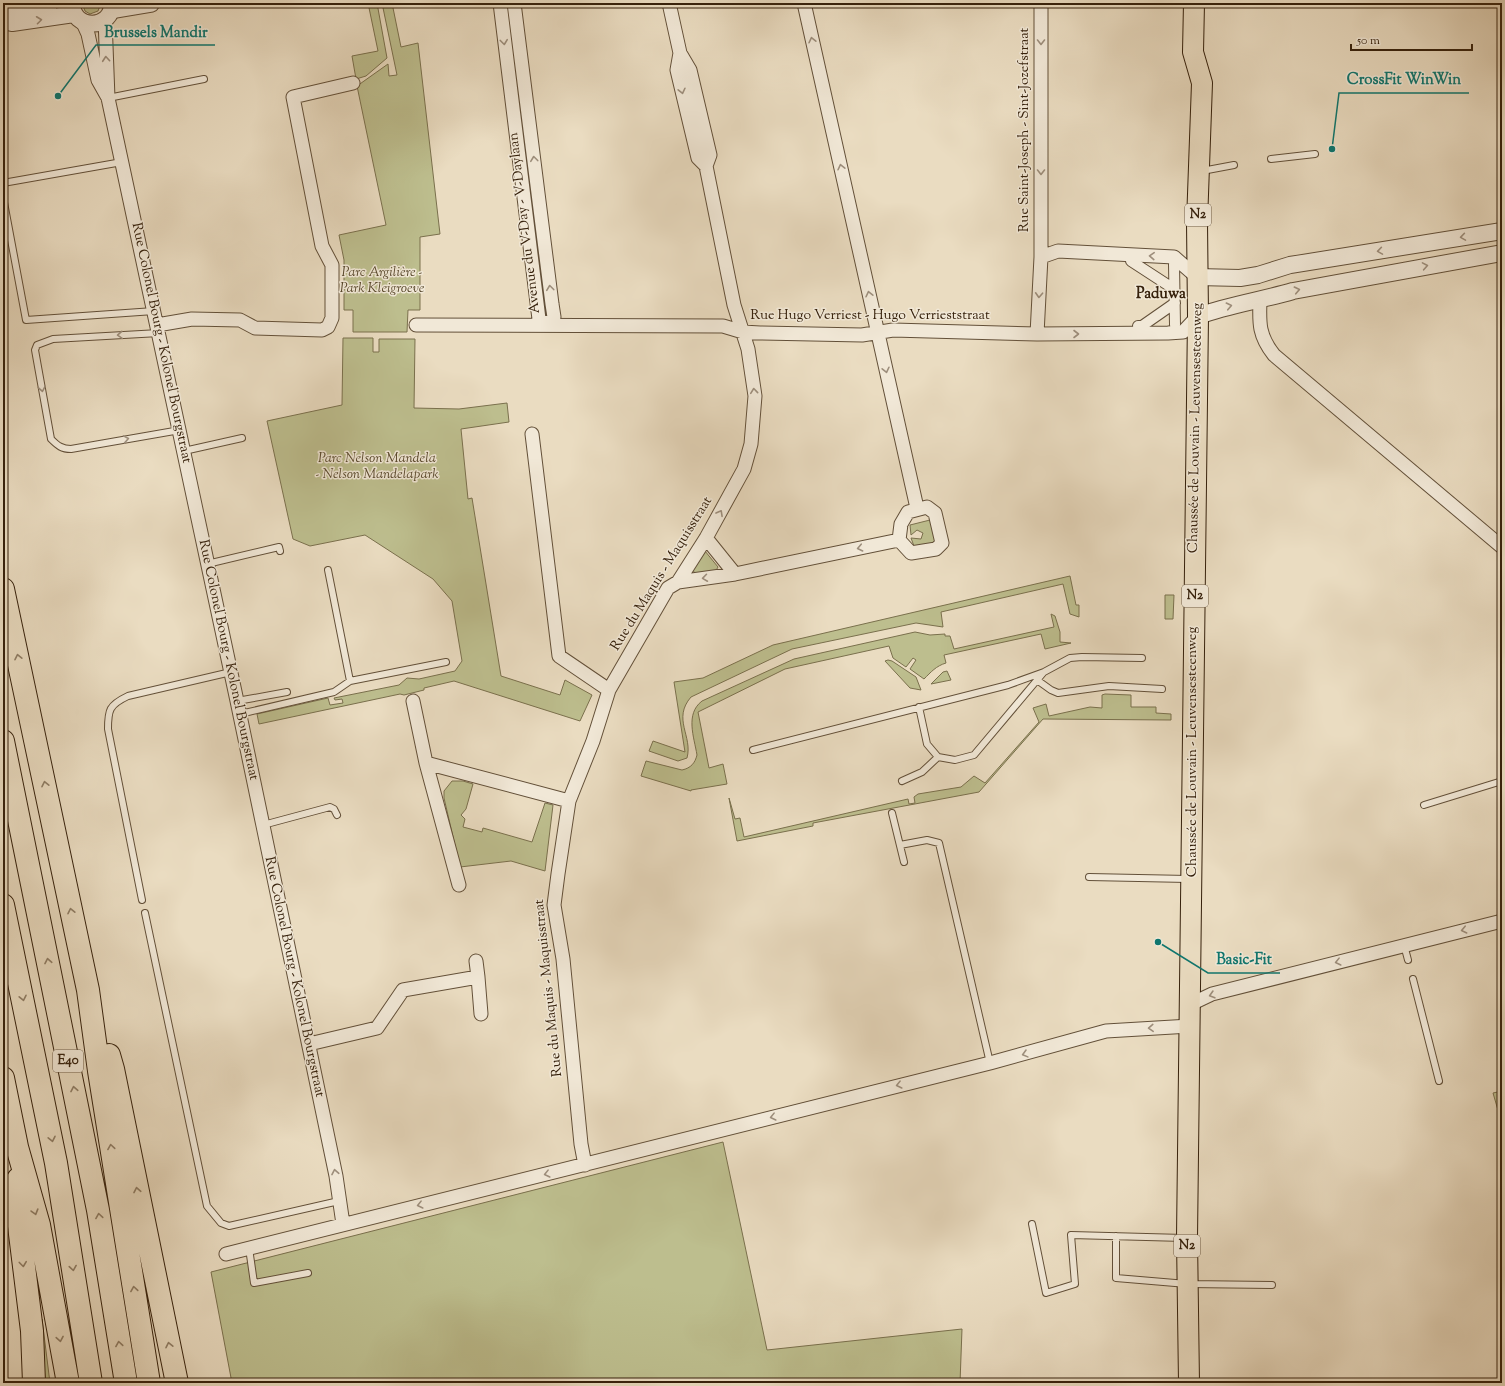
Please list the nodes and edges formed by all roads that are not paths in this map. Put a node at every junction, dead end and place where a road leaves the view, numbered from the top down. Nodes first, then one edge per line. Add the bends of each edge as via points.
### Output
1 (50, 3) edge
2 (153, 3) edge
3 (500, 3) edge
4 (514, 3) edge
5 (669, 3) edge
6 (804, 3) edge
7 (1041, 3) edge
8 (1194, 3) edge
9 (109, 12) edge
10 (76, 13) edge
11 (3, 20) edge
12 (204, 79) dead end
13 (353, 83) dead end
14 (108, 98) junction
15 (1315, 154) dead end
16 (1271, 159) dead end
17 (122, 162) junction
18 (1234, 165) dead end
19 (1200, 171) junction
20 (3, 183) edge
21 (3, 197) edge
22 (1502, 231) edge
23 (1502, 253) edge
24 (1041, 256) junction
25 (1131, 261) dead end
26 (1174, 264) dead end
27 (1258, 275) junction
28 (1197, 278) junction
29 (1174, 289) junction
30 (1260, 300) junction
31 (1174, 303) junction
32 (154, 311) junction
33 (1198, 316) junction
34 (416, 325) dead end
35 (547, 325) junction
36 (1175, 325) dead end
37 (1138, 326) dead end
38 (158, 329) junction
39 (743, 332) junction
40 (878, 332) junction
41 (1037, 334) junction
42 (180, 430) junction
43 (532, 434) dead end
44 (242, 438) dead end
45 (184, 451) junction
46 (917, 508) junction
47 (706, 538) junction
48 (898, 540) junction
49 (1502, 547) edge
50 (280, 551) dead end
51 (207, 564) junction
52 (328, 570) dead end
53 (735, 574) junction
54 (678, 582) junction
55 (3, 589) edge
56 (1142, 658) dead end
57 (446, 662) dead end
58 (231, 672) junction
59 (1044, 672) junction
60 (1037, 680) junction
61 (350, 681) junction
62 (1162, 689) dead end
63 (609, 690) junction
64 (287, 692) dead end
65 (237, 700) junction
66 (414, 701) dead end
67 (919, 707) junction
68 (240, 714) junction
69 (3, 741) edge
70 (753, 750) dead end
71 (938, 757) junction
72 (426, 763) junction
73 (902, 781) dead end
74 (1502, 782) edge
75 (569, 801) junction
76 (1424, 805) dead end
77 (892, 813) dead end
78 (337, 815) dead end
79 (263, 825) junction
80 (900, 845) junction
81 (904, 862) dead end
82 (1089, 877) dead end
83 (1192, 879) junction
84 (459, 885) dead end
85 (142, 900) dead end
86 (3, 906) edge
87 (144, 913) dead end
88 (1502, 921) edge
89 (1404, 945) junction
90 (1408, 960) dead end
91 (476, 961) dead end
92 (478, 977) junction
93 (1413, 979) dead end
94 (88, 990) junction
95 (1191, 1004) junction
96 (481, 1014) dead end
97 (1190, 1026) junction
98 (309, 1044) junction
99 (990, 1063) junction
100 (3, 1078) edge
101 (1439, 1081) dead end
102 (17, 1147) junction
103 (585, 1165) junction
104 (339, 1201) junction
105 (343, 1224) junction
106 (1032, 1224) dead end
107 (1116, 1236) junction
108 (1187, 1238) junction
109 (248, 1248) junction
110 (226, 1254) dead end
111 (308, 1273) dead end
112 (1187, 1284) junction
113 (1272, 1285) dead end
114 (34, 1383) edge
115 (68, 1383) edge
116 (91, 1383) edge
117 (126, 1383) edge
118 (149, 1383) edge
119 (176, 1383) edge
120 (1189, 1383) edge

1 - 11 street via 11,12
2 - 9 street
3 -> 35 street, Avenue du V-Day - V-Daylaan via 539,319
35 -> 4 street, Avenue du V-Day - V-Daylaan via 554,318
5 - 39 street, Rue du Maquis - Maquisstraat via 680,53 690,70 710,155 706,166 734,305
40 -> 6 street
7 -> 24 street, Rue Saint-Joseph - Sint-Jozefstraat
8 - 19 main road, Chaussée de Louvain - Leuvensesteenweg / N2 via 1193,52 1202,83
9 - 10 street via 95,24
14 -> 9 street, Rue Colonel Bourg - Kolonel Bourgstraat
11 -> 10 street via 12,23
10 - 14 street, Rue Colonel Bourg - Kolonel Bourgstraat via 88,34 98,80
12 - 14 lane
13 - 38 street via 293,97 322,246 332,265 332,318 328,326 322,330 255,328 240,320 192,319
14 - 17 street, Rue Colonel Bourg - Kolonel Bourgstraat
15 - 16 lane
17 - 20 lane
17 - 32 street, Rue Colonel Bourg - Kolonel Bourgstraat
18 - 19 lane
19 - 28 main road, Chaussée de Louvain - Leuvensesteenweg / N2
21 - 32 lane via 26,320
22 -> 27 street via 1290,265
30 -> 23 street via 1348,280
28 -> 24 street via 1174,257 1058,251
24 -> 41 street, Rue Saint-Joseph - Sint-Jozefstraat
25 - 29 street
26 - 29 street
27 - 28 street via 1240,278
27 - 30 street
28 - 33 main road, Chaussée de Louvain - Leuvensesteenweg / N2
29 - 31 street
33 -> 30 street via 1223,307
30 - 49 street via 1260,328 1274,355
31 - 36 street
31 - 37 street via 1142,326
32 - 38 street, Rue Colonel Bourg - Kolonel Bourgstraat
41 -> 33 street, Rue Hugo Verriest - Hugo Verrieststraat via 1183,332
33 - 83 main road, Chaussée de Louvain - Leuvensesteenweg / N2
34 - 35 street, Rue Hugo Verriest - Hugo Verrieststraat
35 - 39 street, Rue Hugo Verriest - Hugo Verrieststraat via 723,326
38 - 42 street, Rue Colonel Bourg - Kolonel Bourgstraat
38 -> 42 lane via 53,339 37,345 35,350 51,439 63,449 72,449
39 - 40 street, Rue Hugo Verriest - Hugo Verrieststraat via 862,335
47 -> 39 street, Rue du Maquis - Maquisstraat via 744,469 751,444 755,396
40 - 41 street, Rue Hugo Verriest - Hugo Verrieststraat via 893,330
40 -> 46 street
42 - 45 street, Rue Colonel Bourg - Kolonel Bourgstraat
43 - 63 street via 559,656
44 - 45 lane
45 - 51 street, Rue Colonel Bourg - Kolonel Bourgstraat
46 - 48 street via 908,512 901,524
46 - 48 street via 927,507 936,513 942,543 936,549 911,553
47 - 53 street
47 - 54 street, Rue du Maquis - Maquisstraat
48 -> 53 street
50 - 51 lane via 279,547
51 - 58 street, Rue Colonel Bourg - Kolonel Bourgstraat
52 - 61 lane
53 -> 54 street
54 - 63 street, Rue du Maquis - Maquisstraat via 668,588
94 -> 55 highway, E40
56 - 59 lane via 1070,658
57 - 61 lane
58 - 65 street, Rue Colonel Bourg - Kolonel Bourgstraat
58 - 85 lane via 128,696 115,702 108,713 108,729
59 - 60 lane
59 - 67 lane
60 - 62 lane via 1058,693 1108,686
60 - 71 lane via 974,755 955,760
61 - 68 lane via 334,692
63 - 75 street, Rue du Maquis - Maquisstraat via 593,741
64 - 65 lane
65 - 68 street, Rue Colonel Bourg - Kolonel Bourgstraat
66 - 72 street
67 - 70 lane
67 - 71 lane via 927,744
68 - 79 street, Rue Colonel Bourg - Kolonel Bourgstraat
117 -> 69 highway, E40 via 98,1210
71 - 73 lane via 922,772
72 - 75 street
72 - 84 street
74 - 76 lane
75 - 103 street, Rue du Maquis - Maquisstraat via 554,905 563,958
77 - 80 lane
78 - 79 lane via 330,807
79 - 98 street, Rue Colonel Bourg - Kolonel Bourgstraat
80 - 81 lane
80 - 99 lane via 927,840 939,843
82 - 83 lane
83 - 95 main road, Chaussée de Louvain - Leuvensesteenweg / N2
86 -> 116 highway, E40 via 56,1163
87 - 104 lane via 207,1206 221,1223 229,1226
88 -> 89 street
89 - 90 lane
89 -> 95 street via 1212,994
91 - 92 street
92 - 96 street
92 - 98 street via 403,990 377,1028
93 - 101 lane
118 -> 94 highway, E40
119 -> 94 highway via 113,1069
95 - 97 main road, Chaussée de Louvain - Leuvensesteenweg / N2
97 -> 99 street via 1106,1031
97 - 108 main road, Chaussée de Louvain - Leuvensesteenweg / N2
104 -> 98 street, Rue Colonel Bourg - Kolonel Bourgstraat
99 -> 103 street
100 - 102 highway
102 -> 114 highway via 19,1226 32,1331
102 -> 115 highway via 39,1225
103 -> 105 street
104 - 105 street, Rue Colonel Bourg - Kolonel Bourgstraat
105 - 109 street
106 - 107 lane via 1046,1293 1075,1284 1071,1234
107 - 108 lane
107 - 112 lane via 1116,1278
108 - 112 main road, Chaussée de Louvain - Leuvensesteenweg / N2
109 - 110 street
109 - 111 lane via 254,1283
112 - 113 lane
112 - 120 main road, Chaussée de Louvain - Leuvensesteenweg / N2

